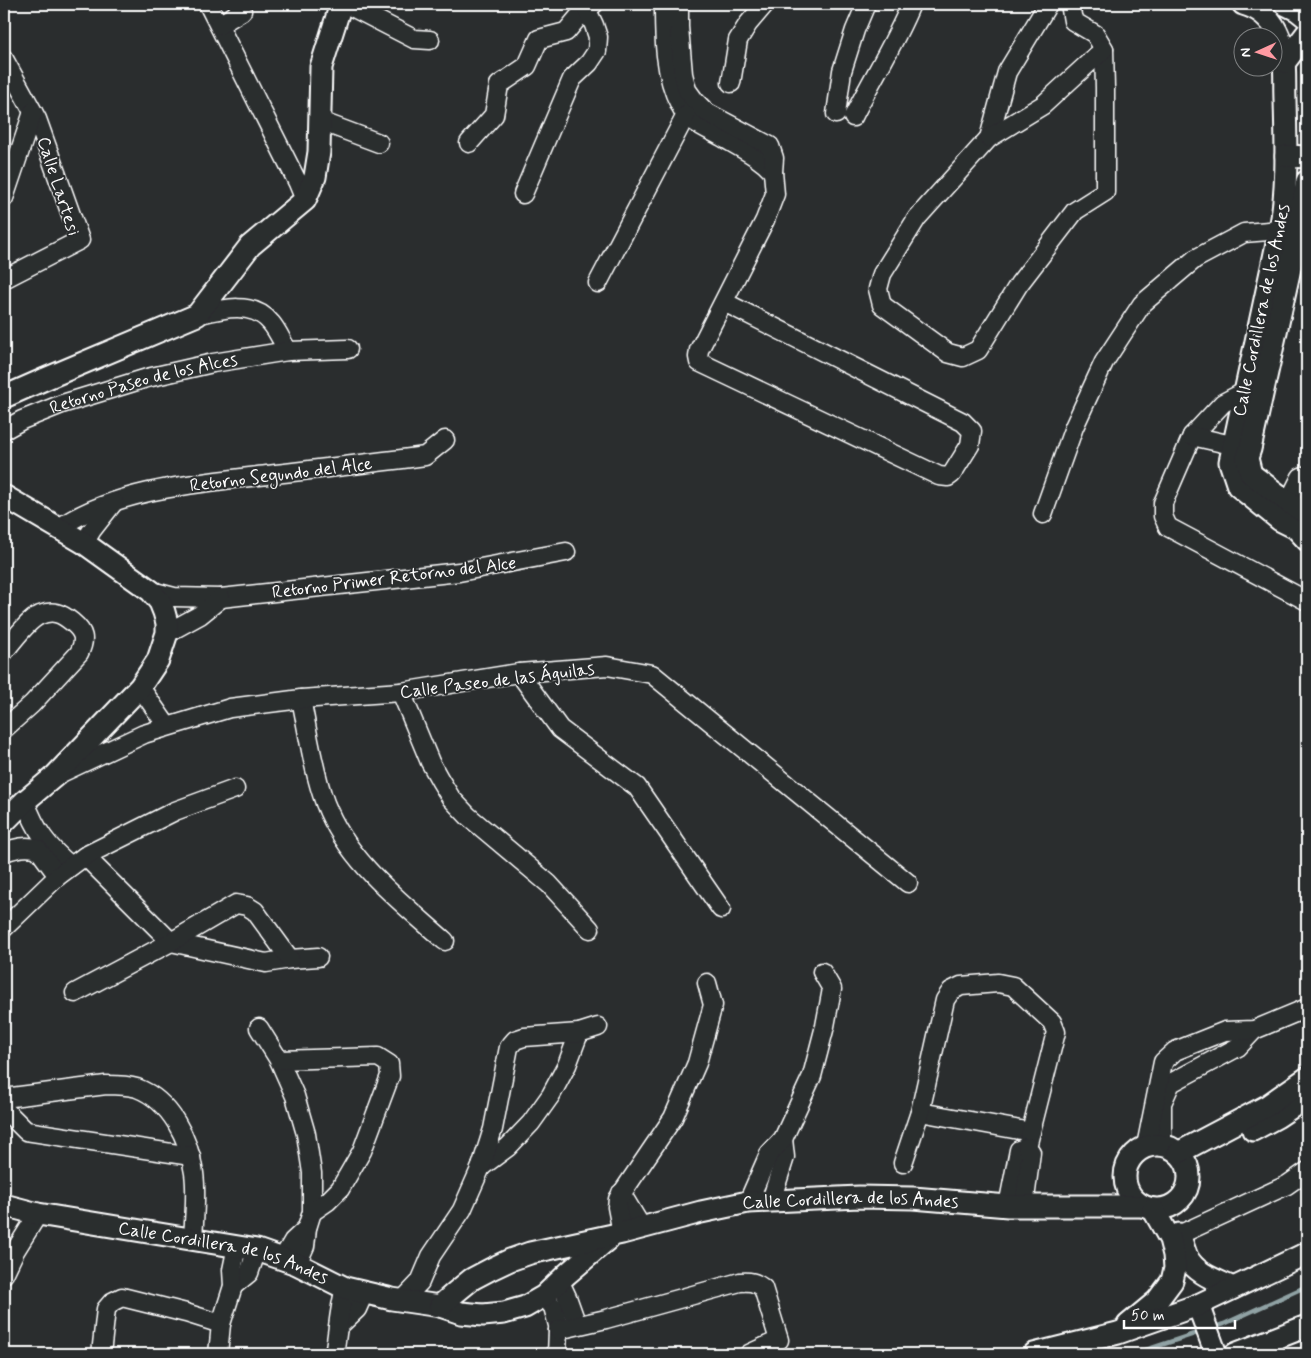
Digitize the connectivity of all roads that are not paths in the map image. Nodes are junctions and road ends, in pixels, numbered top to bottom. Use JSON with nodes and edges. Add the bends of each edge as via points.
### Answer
{"nodes":[{"id":1,"x":208,"y":4,"type":"edge"},
{"id":2,"x":238,"y":4,"type":"edge"},
{"id":3,"x":342,"y":4,"type":"edge"},
{"id":4,"x":346,"y":4,"type":"edge"},
{"id":5,"x":664,"y":4,"type":"edge"},
{"id":6,"x":679,"y":4,"type":"edge"},
{"id":7,"x":765,"y":4,"type":"edge"},
{"id":8,"x":866,"y":4,"type":"edge"},
{"id":9,"x":911,"y":4,"type":"edge"},
{"id":10,"x":1048,"y":4,"type":"edge"},
{"id":11,"x":1070,"y":4,"type":"edge"},
{"id":12,"x":1243,"y":4,"type":"edge"},
{"id":13,"x":1285,"y":4,"type":"edge"},
{"id":14,"x":591,"y":6,"type":"edge"},
{"id":15,"x":1307,"y":18,"type":"edge"},
{"id":16,"x":218,"y":25,"type":"junction"},
{"id":17,"x":1307,"y":33,"type":"edge"},
{"id":18,"x":430,"y":40,"type":"dead end"},
{"id":19,"x":1104,"y":49,"type":"junction"},
{"id":20,"x":4,"y":59,"type":"edge"},
{"id":21,"x":1285,"y":62,"type":"junction"},
{"id":22,"x":731,"y":83,"type":"dead end"},
{"id":23,"x":33,"y":112,"type":"junction"},
{"id":24,"x":697,"y":117,"type":"junction"},
{"id":25,"x":320,"y":122,"type":"junction"},
{"id":26,"x":989,"y":138,"type":"junction"},
{"id":27,"x":379,"y":143,"type":"dead end"},
{"id":28,"x":469,"y":143,"type":"dead end"},
{"id":29,"x":1286,"y":156,"type":"junction"},
{"id":30,"x":1307,"y":157,"type":"edge"},
{"id":31,"x":1307,"y":181,"type":"edge"},
{"id":32,"x":523,"y":194,"type":"dead end"},
{"id":33,"x":4,"y":198,"type":"edge"},
{"id":34,"x":305,"y":200,"type":"junction"},
{"id":35,"x":1280,"y":230,"type":"junction"},
{"id":36,"x":1284,"y":254,"type":"junction"},
{"id":37,"x":4,"y":279,"type":"edge"},
{"id":38,"x":598,"y":282,"type":"dead end"},
{"id":39,"x":724,"y":302,"type":"junction"},
{"id":40,"x":197,"y":316,"type":"junction"},
{"id":41,"x":348,"y":349,"type":"dead end"},
{"id":42,"x":288,"y":351,"type":"junction"},
{"id":43,"x":1254,"y":391,"type":"junction"},
{"id":44,"x":4,"y":397,"type":"edge"},
{"id":45,"x":4,"y":430,"type":"edge"},
{"id":46,"x":1192,"y":436,"type":"junction"},
{"id":47,"x":445,"y":440,"type":"dead end"},
{"id":48,"x":1242,"y":447,"type":"junction"},
{"id":49,"x":1307,"y":475,"type":"edge"},
{"id":50,"x":4,"y":496,"type":"edge"},
{"id":51,"x":114,"y":502,"type":"junction"},
{"id":52,"x":1043,"y":514,"type":"dead end"},
{"id":53,"x":1299,"y":518,"type":"edge"},
{"id":54,"x":59,"y":528,"type":"junction"},
{"id":55,"x":84,"y":544,"type":"junction"},
{"id":56,"x":566,"y":552,"type":"dead end"},
{"id":57,"x":151,"y":591,"type":"junction"},
{"id":58,"x":221,"y":598,"type":"junction"},
{"id":59,"x":1307,"y":601,"type":"edge"},
{"id":60,"x":167,"y":633,"type":"junction"},
{"id":61,"x":4,"y":652,"type":"edge"},
{"id":62,"x":519,"y":673,"type":"junction"},
{"id":63,"x":140,"y":687,"type":"junction"},
{"id":64,"x":401,"y":692,"type":"junction"},
{"id":65,"x":301,"y":699,"type":"junction"},
{"id":66,"x":167,"y":726,"type":"junction"},
{"id":67,"x":4,"y":729,"type":"edge"},
{"id":68,"x":56,"y":775,"type":"junction"},
{"id":69,"x":235,"y":789,"type":"dead end"},
{"id":70,"x":25,"y":801,"type":"junction"},
{"id":71,"x":4,"y":822,"type":"edge"},
{"id":72,"x":4,"y":852,"type":"edge"},
{"id":73,"x":69,"y":867,"type":"junction"},
{"id":74,"x":908,"y":883,"type":"dead end"},
{"id":75,"x":721,"y":909,"type":"dead end"},
{"id":76,"x":4,"y":928,"type":"edge"},
{"id":77,"x":590,"y":929,"type":"dead end"},
{"id":78,"x":444,"y":941,"type":"dead end"},
{"id":79,"x":171,"y":942,"type":"junction"},
{"id":80,"x":318,"y":957,"type":"dead end"},
{"id":81,"x":290,"y":959,"type":"junction"},
{"id":82,"x":822,"y":972,"type":"dead end"},
{"id":83,"x":707,"y":983,"type":"dead end"},
{"id":84,"x":75,"y":993,"type":"dead end"},
{"id":85,"x":1307,"y":1008,"type":"edge"},
{"id":86,"x":598,"y":1027,"type":"dead end"},
{"id":87,"x":258,"y":1028,"type":"dead end"},
{"id":88,"x":1254,"y":1030,"type":"junction"},
{"id":89,"x":579,"y":1033,"type":"junction"},
{"id":90,"x":279,"y":1060,"type":"junction"},
{"id":91,"x":1307,"y":1078,"type":"edge"},
{"id":92,"x":1307,"y":1097,"type":"edge"},
{"id":93,"x":4,"y":1098,"type":"edge"},
{"id":94,"x":4,"y":1108,"type":"edge"},
{"id":95,"x":920,"y":1112,"type":"junction"},
{"id":96,"x":783,"y":1139,"type":"junction"},
{"id":97,"x":1029,"y":1140,"type":"junction"},
{"id":98,"x":1168,"y":1152,"type":"junction"},
{"id":99,"x":191,"y":1156,"type":"junction"},
{"id":100,"x":903,"y":1163,"type":"dead end"},
{"id":101,"x":481,"y":1167,"type":"junction"},
{"id":102,"x":1307,"y":1171,"type":"edge"},
{"id":103,"x":1125,"y":1184,"type":"junction"},
{"id":104,"x":771,"y":1201,"type":"junction"},
{"id":105,"x":748,"y":1202,"type":"junction"},
{"id":106,"x":4,"y":1205,"type":"edge"},
{"id":107,"x":1016,"y":1207,"type":"junction"},
{"id":108,"x":1093,"y":1207,"type":"junction"},
{"id":109,"x":1156,"y":1207,"type":"junction"},
{"id":110,"x":38,"y":1214,"type":"junction"},
{"id":111,"x":309,"y":1220,"type":"junction"},
{"id":112,"x":625,"y":1233,"type":"junction"},
{"id":113,"x":186,"y":1237,"type":"junction"},
{"id":114,"x":1175,"y":1237,"type":"junction"},
{"id":115,"x":247,"y":1248,"type":"junction"},
{"id":116,"x":9,"y":1249,"type":"edge"},
{"id":117,"x":550,"y":1249,"type":"junction"},
{"id":118,"x":1307,"y":1253,"type":"edge"},
{"id":119,"x":290,"y":1261,"type":"junction"},
{"id":120,"x":4,"y":1274,"type":"edge"},
{"id":121,"x":557,"y":1284,"type":"junction"},
{"id":122,"x":1233,"y":1288,"type":"junction"},
{"id":123,"x":354,"y":1290,"type":"junction"},
{"id":124,"x":397,"y":1300,"type":"junction"},
{"id":125,"x":440,"y":1306,"type":"junction"},
{"id":126,"x":221,"y":1324,"type":"junction"},
{"id":127,"x":577,"y":1326,"type":"junction"},
{"id":128,"x":1307,"y":1326,"type":"edge"},
{"id":129,"x":558,"y":1330,"type":"junction"},
{"id":130,"x":1207,"y":1330,"type":"edge"},
{"id":131,"x":1118,"y":1333,"type":"junction"},
{"id":132,"x":101,"y":1354,"type":"edge"},
{"id":133,"x":218,"y":1354,"type":"edge"},
{"id":134,"x":334,"y":1354,"type":"edge"},
{"id":135,"x":557,"y":1354,"type":"edge"},
{"id":136,"x":749,"y":1354,"type":"edge"},
{"id":137,"x":1034,"y":1354,"type":"edge"},
{"id":138,"x":1235,"y":1354,"type":"edge"}],
"edges":[{"from":1,"to":16,"type":"street"},
{"from":2,"to":16,"type":"street","via":[[242,11]]},
{"from":3,"to":25,"type":"street","via":[[321,66]]},
{"from":4,"to":18,"type":"street","via":[[414,40]]},
{"from":5,"to":24,"type":"street","via":[[668,74],[676,97]]},
{"from":6,"to":24,"type":"street","via":[[683,74],[687,90],[695,101]]},
{"from":7,"to":22,"type":"street","via":[[738,40]]},
{"from":8,"to":9,"type":"street","via":[[842,72],[845,115],[870,83]]},
{"from":10,"to":26,"type":"street","via":[[1007,72]]},
{"from":11,"to":19,"type":"street","via":[[1073,21],[1095,34]]},
{"from":12,"to":21,"type":"street","name":"Calle Cordillera de los Andes","via":[[1267,17],[1278,33]]},
{"from":13,"to":15,"type":"street"},
{"from":14,"to":28,"type":"street","via":[[566,32],[539,40],[527,66],[498,86],[494,115]]},
{"from":14,"to":32,"type":"street","via":[[598,37],[597,51],[572,79]]},
{"from":16,"to":34,"type":"street"},
{"from":17,"to":21,"type":"street"},
{"from":19,"to":26,"type":"street","via":[[1043,105]]},
{"from":19,"to":26,"type":"street","via":[[1105,192],[1075,210],[1019,284],[978,350],[963,357],[948,353],[882,305],[878,289],[882,274],[917,218]]},
{"from":20,"to":23,"type":"street","name":"Calle Lartesi"},
{"from":21,"to":29,"type":"street","name":"Calle Cordillera de los Andes"},
{"from":23,"to":33,"type":"street"},
{"from":23,"to":37,"type":"street","name":"Calle Lartesi","via":[[80,240]]},
{"from":24,"to":38,"type":"street"},
{"from":24,"to":39,"type":"street","via":[[770,146],[774,158],[775,194]]},
{"from":25,"to":27,"type":"street"},
{"from":25,"to":34,"type":"street","via":[[316,177]]},
{"from":29,"to":30,"type":"street"},
{"from":29,"to":35,"type":"street","name":"Calle Cordillera de los Andes"},
{"from":31,"to":36,"type":"street","name":"Calle Cordillera de los Andes"},
{"from":34,"to":40,"type":"street","via":[[250,246]]},
{"from":35,"to":36,"type":"street","name":"Calle Cordillera de los Andes"},
{"from":35,"to":52,"type":"street","via":[[1244,232],[1195,259],[1142,304],[1104,362],[1077,419]]},
{"from":36,"to":43,"type":"street","name":"Calle Cordillera de los Andes"},
{"from":39,"to":39,"type":"street","via":[[963,422],[972,431],[970,446],[952,474],[942,478],[699,362],[699,350]]},
{"from":40,"to":42,"type":"street","name":"Retorno Paseo de los Alces","via":[[236,308],[258,312],[271,322]]},
{"from":40,"to":44,"type":"street","name":"Retorno Paseo de los Alces"},
{"from":41,"to":42,"type":"street","name":"Retorno Paseo de los Alces"},
{"from":42,"to":45,"type":"street","name":"Retorno Paseo de los Alces","via":[[147,378],[62,404]]},
{"from":43,"to":46,"type":"street","via":[[1223,403]]},
{"from":43,"to":48,"type":"street","name":"Calle Cordillera de los Andes"},
{"from":46,"to":48,"type":"street"},
{"from":46,"to":59,"type":"street","via":[[1163,502],[1163,516],[1168,527]]},
{"from":47,"to":51,"type":"street","name":"Retorno Segundo del Alce","via":[[425,456],[185,485]]},
{"from":48,"to":53,"type":"street","name":"Calle Cordillera de los Andes","via":[[1230,462],[1238,486]]},
{"from":49,"to":53,"type":"street","via":[[1301,477]]},
{"from":50,"to":54,"type":"street"},
{"from":51,"to":54,"type":"street","name":"Retorno Segundo del Alce","via":[[85,512]]},
{"from":51,"to":55,"type":"street"},
{"from":54,"to":55,"type":"street"},
{"from":55,"to":57,"type":"street"},
{"from":56,"to":58,"type":"street","name":"Retorno Primer Retorno del Alce","via":[[459,572]]},
{"from":57,"to":58,"type":"street","name":"Retorno Primer Retorno del Alce","via":[[174,597]]},
{"from":57,"to":60,"type":"street","via":[[164,612]]},
{"from":58,"to":60,"type":"street","via":[[200,615]]},
{"from":60,"to":63,"type":"street","via":[[158,660]]},
{"from":61,"to":67,"type":"street","via":[[25,627],[46,613],[62,614],[82,633],[79,653]]},
{"from":62,"to":64,"type":"street","name":"Calle Paseo de las Águilas"},
{"from":62,"to":74,"type":"street","name":"Calle Paseo de las Águilas","via":[[607,666],[652,674]]},
{"from":62,"to":75,"type":"street","via":[[560,729],[637,788]]},
{"from":63,"to":66,"type":"street"},
{"from":63,"to":68,"type":"street"},
{"from":64,"to":65,"type":"street","name":"Calle Paseo de las Águilas"},
{"from":64,"to":77,"type":"street","via":[[430,762],[451,798],[549,884]]},
{"from":65,"to":66,"type":"street","name":"Calle Paseo de las Águilas","via":[[230,708]]},
{"from":65,"to":78,"type":"street","via":[[325,802],[348,846],[376,879]]},
{"from":66,"to":68,"type":"street","name":"Calle Paseo de las Águilas"},
{"from":68,"to":70,"type":"street"},
{"from":69,"to":73,"type":"street","via":[[175,811]]},
{"from":70,"to":71,"type":"street"},
{"from":70,"to":73,"type":"street","via":[[42,838]]},
{"from":72,"to":73,"type":"street","via":[[28,846]]},
{"from":73,"to":76,"type":"street"},
{"from":73,"to":79,"type":"street"},
{"from":79,"to":81,"type":"street","via":[[266,963]]},
{"from":79,"to":81,"type":"street","via":[[236,904],[255,911]]},
{"from":79,"to":84,"type":"street"},
{"from":80,"to":81,"type":"street"},
{"from":82,"to":96,"type":"street","via":[[832,989],[825,1026],[812,1076]]},
{"from":83,"to":112,"type":"street","via":[[713,1005],[697,1063],[673,1118],[618,1199],[617,1207]]},
{"from":85,"to":88,"type":"street"},
{"from":86,"to":89,"type":"street"},
{"from":87,"to":90,"type":"street"},
{"from":88,"to":98,"type":"street","via":[[1238,1047],[1171,1083],[1162,1103]]},
{"from":88,"to":98,"type":"street","via":[[1225,1031],[1175,1051],[1163,1062]]},
{"from":89,"to":101,"type":"street","via":[[552,1095],[508,1147]]},
{"from":89,"to":101,"type":"street","via":[[524,1037],[510,1047],[493,1128]]},
{"from":90,"to":111,"type":"street","via":[[295,1096],[306,1134],[312,1173]]},
{"from":90,"to":111,"type":"street","via":[[378,1057],[389,1064],[390,1076],[362,1151],[340,1189]]},
{"from":91,"to":98,"type":"street","via":[[1267,1106]]},
{"from":92,"to":98,"type":"street","via":[[1277,1117]]},
{"from":93,"to":99,"type":"street","via":[[106,1085],[135,1087],[156,1099],[171,1113]]},
{"from":94,"to":99,"type":"street","via":[[26,1131]]},
{"from":95,"to":97,"type":"street"},
{"from":95,"to":97,"type":"street","via":[[945,1000],[951,991],[961,986],[998,983],[1013,986],[1052,1022],[1056,1032]]},
{"from":95,"to":100,"type":"street"},
{"from":96,"to":104,"type":"street","via":[[785,1157]]},
{"from":96,"to":105,"type":"street","via":[[770,1154]]},
{"from":97,"to":107,"type":"street","via":[[1018,1150]]},
{"from":98,"to":103,"type":"street","via":[[1133,1154],[1128,1161]]},
{"from":98,"to":109,"type":"street","via":[[1189,1174],[1188,1183],[1180,1199]]},
{"from":99,"to":113,"type":"street","via":[[195,1189]]},
{"from":101,"to":124,"type":"street","via":[[462,1210],[431,1256],[408,1278]]},
{"from":102,"to":114,"type":"street","via":[[1287,1185]]},
{"from":103,"to":108,"type":"street"},
{"from":103,"to":109,"type":"street","via":[[1135,1201]]},
{"from":104,"to":105,"type":"street","name":"Calle Cordillera de los Andes"},
{"from":104,"to":107,"type":"street","name":"Calle Cordillera de los Andes","via":[[877,1197]]},
{"from":105,"to":112,"type":"street","name":"Calle Cordillera de los Andes"},
{"from":106,"to":110,"type":"street","name":"Calle Cordillera de los Andes"},
{"from":107,"to":108,"type":"street","name":"Calle Cordillera de los Andes"},
{"from":108,"to":109,"type":"street","name":"Calle Cordillera de los Andes"},
{"from":109,"to":114,"type":"street"},
{"from":110,"to":113,"type":"street","name":"Calle Cordillera de los Andes"},
{"from":110,"to":116,"type":"street"},
{"from":111,"to":119,"type":"street","via":[[293,1241]]},
{"from":112,"to":117,"type":"street","name":"Calle Cordillera de los Andes"},
{"from":112,"to":121,"type":"street","name":"Calle Cordillera de los Andes"},
{"from":113,"to":115,"type":"street","name":"Calle Cordillera de los Andes"},
{"from":114,"to":122,"type":"street","via":[[1193,1266]]},
{"from":114,"to":131,"type":"street","via":[[1172,1281],[1157,1301]]},
{"from":115,"to":119,"type":"street","name":"Calle Cordillera de los Andes"},
{"from":115,"to":126,"type":"street","via":[[249,1273],[233,1286]]},
{"from":116,"to":120,"type":"street"},
{"from":117,"to":121,"type":"street","via":[[561,1256],[567,1268]]},
{"from":117,"to":125,"type":"street","name":"Calle Cordillera de los Andes","via":[[490,1269]]},
{"from":118,"to":122,"type":"street"},
{"from":119,"to":123,"type":"street","name":"Calle Cordillera de los Andes"},
{"from":121,"to":125,"type":"street","name":"Calle Cordillera de los Andes","via":[[525,1307],[504,1313],[483,1316]]},
{"from":121,"to":127,"type":"street","via":[[568,1298]]},
{"from":121,"to":129,"type":"street","via":[[553,1307]]},
{"from":122,"to":130,"type":"street"},
{"from":123,"to":124,"type":"street","name":"Calle Cordillera de los Andes"},
{"from":123,"to":134,"type":"street","via":[[340,1304]]},
{"from":124,"to":125,"type":"street","name":"Calle Cordillera de los Andes"},
{"from":126,"to":132,"type":"street","via":[[122,1297],[106,1309]]},
{"from":126,"to":133,"type":"street"},
{"from":127,"to":129,"type":"street"},
{"from":127,"to":136,"type":"street","via":[[749,1281],[763,1288],[779,1340]]},
{"from":128,"to":138,"type":"street"},
{"from":129,"to":135,"type":"street"},
{"from":130,"to":131,"type":"street"},
{"from":131,"to":137,"type":"street"}]}
